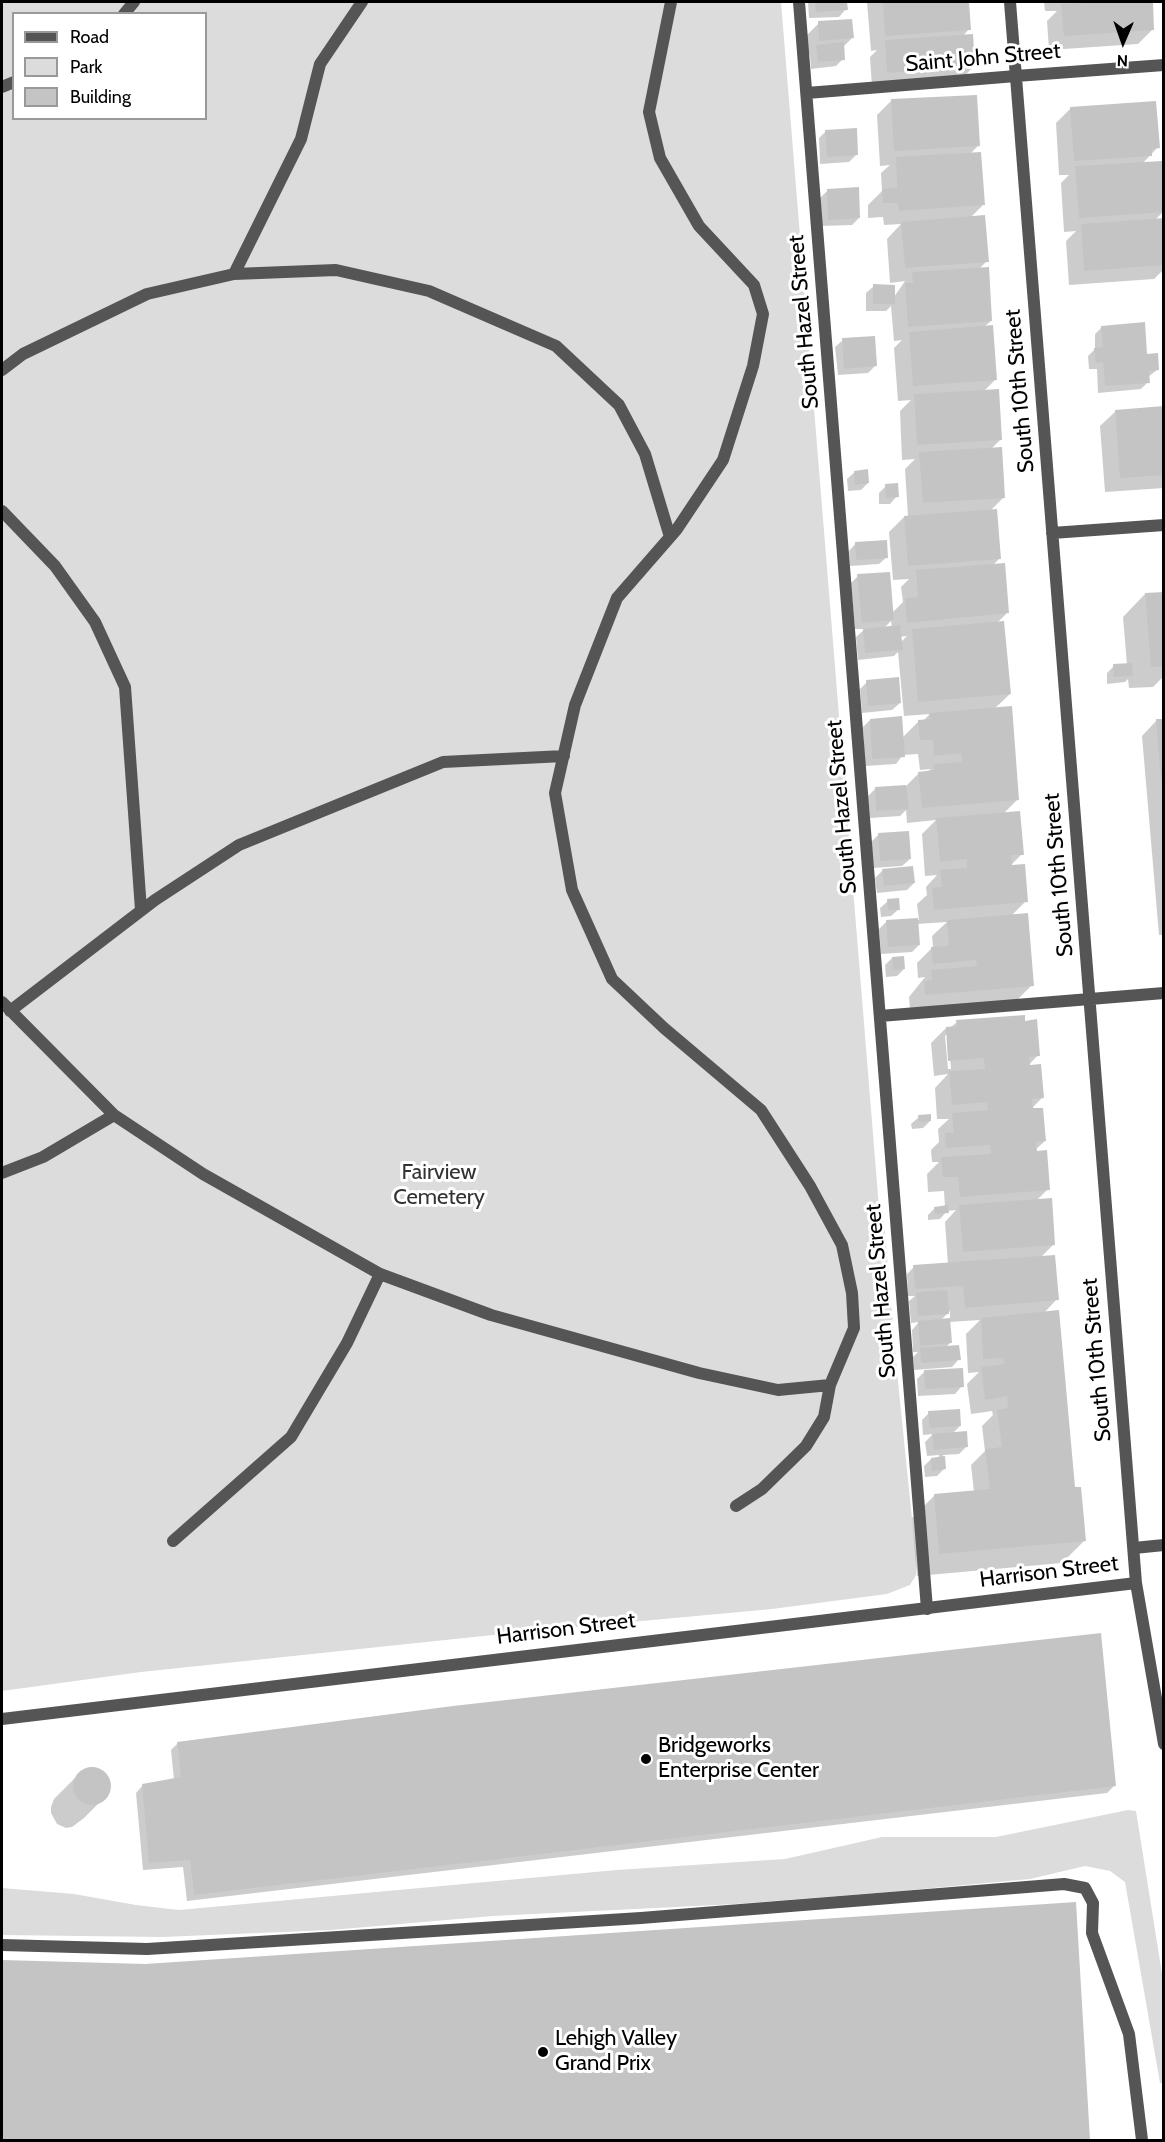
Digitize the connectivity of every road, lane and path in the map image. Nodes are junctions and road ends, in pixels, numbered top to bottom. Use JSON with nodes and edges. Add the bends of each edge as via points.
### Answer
{"nodes":[{"id":1,"x":362,"y":2,"type":"edge"},
{"id":2,"x":671,"y":2,"type":"edge"},
{"id":3,"x":799,"y":2,"type":"edge"},
{"id":4,"x":1010,"y":2,"type":"edge"},
{"id":5,"x":1164,"y":65,"type":"edge"},
{"id":6,"x":1016,"y":76,"type":"junction"},
{"id":7,"x":807,"y":93,"type":"junction"},
{"id":8,"x":234,"y":274,"type":"junction"},
{"id":9,"x":2,"y":370,"type":"edge"},
{"id":10,"x":2,"y":512,"type":"edge"},
{"id":11,"x":1164,"y":525,"type":"edge"},
{"id":12,"x":1052,"y":533,"type":"junction"},
{"id":13,"x":670,"y":537,"type":"junction"},
{"id":14,"x":564,"y":756,"type":"junction"},
{"id":15,"x":141,"y":910,"type":"junction"},
{"id":16,"x":1164,"y":993,"type":"edge"},
{"id":17,"x":1090,"y":999,"type":"junction"},
{"id":18,"x":6,"y":1006,"type":"edge"},
{"id":19,"x":880,"y":1016,"type":"junction"},
{"id":20,"x":114,"y":1115,"type":"junction"},
{"id":21,"x":2,"y":1173,"type":"edge"},
{"id":22,"x":380,"y":1274,"type":"junction"},
{"id":23,"x":830,"y":1385,"type":"junction"},
{"id":24,"x":736,"y":1506,"type":"dead end"},
{"id":25,"x":173,"y":1541,"type":"dead end"},
{"id":26,"x":1164,"y":1545,"type":"edge"},
{"id":27,"x":1134,"y":1548,"type":"junction"},
{"id":28,"x":1136,"y":1583,"type":"junction"},
{"id":29,"x":927,"y":1609,"type":"junction"},
{"id":30,"x":2,"y":1719,"type":"edge"},
{"id":31,"x":1164,"y":1744,"type":"edge"},
{"id":32,"x":2,"y":1945,"type":"edge"},
{"id":33,"x":1142,"y":2140,"type":"edge"}],
"edges":[{"from":1,"to":8,"type":"street","via":[[320,64],[301,139]]},
{"from":2,"to":13,"type":"street","via":[[649,112],[660,158],[699,226],[754,285],[763,314],[753,366],[723,460]]},
{"from":3,"to":7,"type":"street","name":"South Hazel Street"},
{"from":4,"to":6,"type":"street","name":"South 10th Street"},
{"from":5,"to":6,"type":"street","name":"Saint John Street"},
{"from":6,"to":7,"type":"street","name":"Saint John Street"},
{"from":6,"to":12,"type":"street","name":"South 10th Street"},
{"from":7,"to":19,"type":"street","name":"South Hazel Street"},
{"from":8,"to":9,"type":"street","via":[[147,294],[23,354]]},
{"from":8,"to":13,"type":"street","via":[[348,272],[429,291],[556,346],[620,405],[645,454]]},
{"from":10,"to":15,"type":"street","via":[[55,566],[95,622],[125,687]]},
{"from":11,"to":12,"type":"street"},
{"from":12,"to":17,"type":"street","name":"South 10th Street"},
{"from":13,"to":14,"type":"street","via":[[617,598],[575,705]]},
{"from":14,"to":15,"type":"street","via":[[443,762],[238,844]]},
{"from":14,"to":23,"type":"street","via":[[555,793],[572,890],[612,979],[761,1110],[842,1245],[852,1293],[854,1328]]},
{"from":15,"to":18,"type":"street"},
{"from":16,"to":17,"type":"street"},
{"from":17,"to":19,"type":"street"},
{"from":17,"to":27,"type":"street","name":"South 10th Street"},
{"from":18,"to":20,"type":"street"},
{"from":19,"to":29,"type":"street","name":"South Hazel Street"},
{"from":20,"to":21,"type":"street","via":[[43,1157]]},
{"from":20,"to":22,"type":"street","via":[[204,1174]]},
{"from":22,"to":23,"type":"street","via":[[491,1315],[699,1373],[778,1390]]},
{"from":22,"to":25,"type":"street","via":[[347,1343],[291,1437]]},
{"from":23,"to":24,"type":"street","via":[[824,1417],[806,1446],[762,1489]]},
{"from":26,"to":27,"type":"street","name":"Harrison Street"},
{"from":27,"to":28,"type":"street","name":"South 10th Street"},
{"from":28,"to":29,"type":"street","name":"Harrison Street"},
{"from":28,"to":31,"type":"street","name":"South 10th Street"},
{"from":29,"to":30,"type":"street","name":"Harrison Street"},
{"from":32,"to":33,"type":"street","via":[[147,1949],[641,1918],[1064,1884],[1085,1888],[1093,1903],[1092,1933],[1129,2034]]}]}
